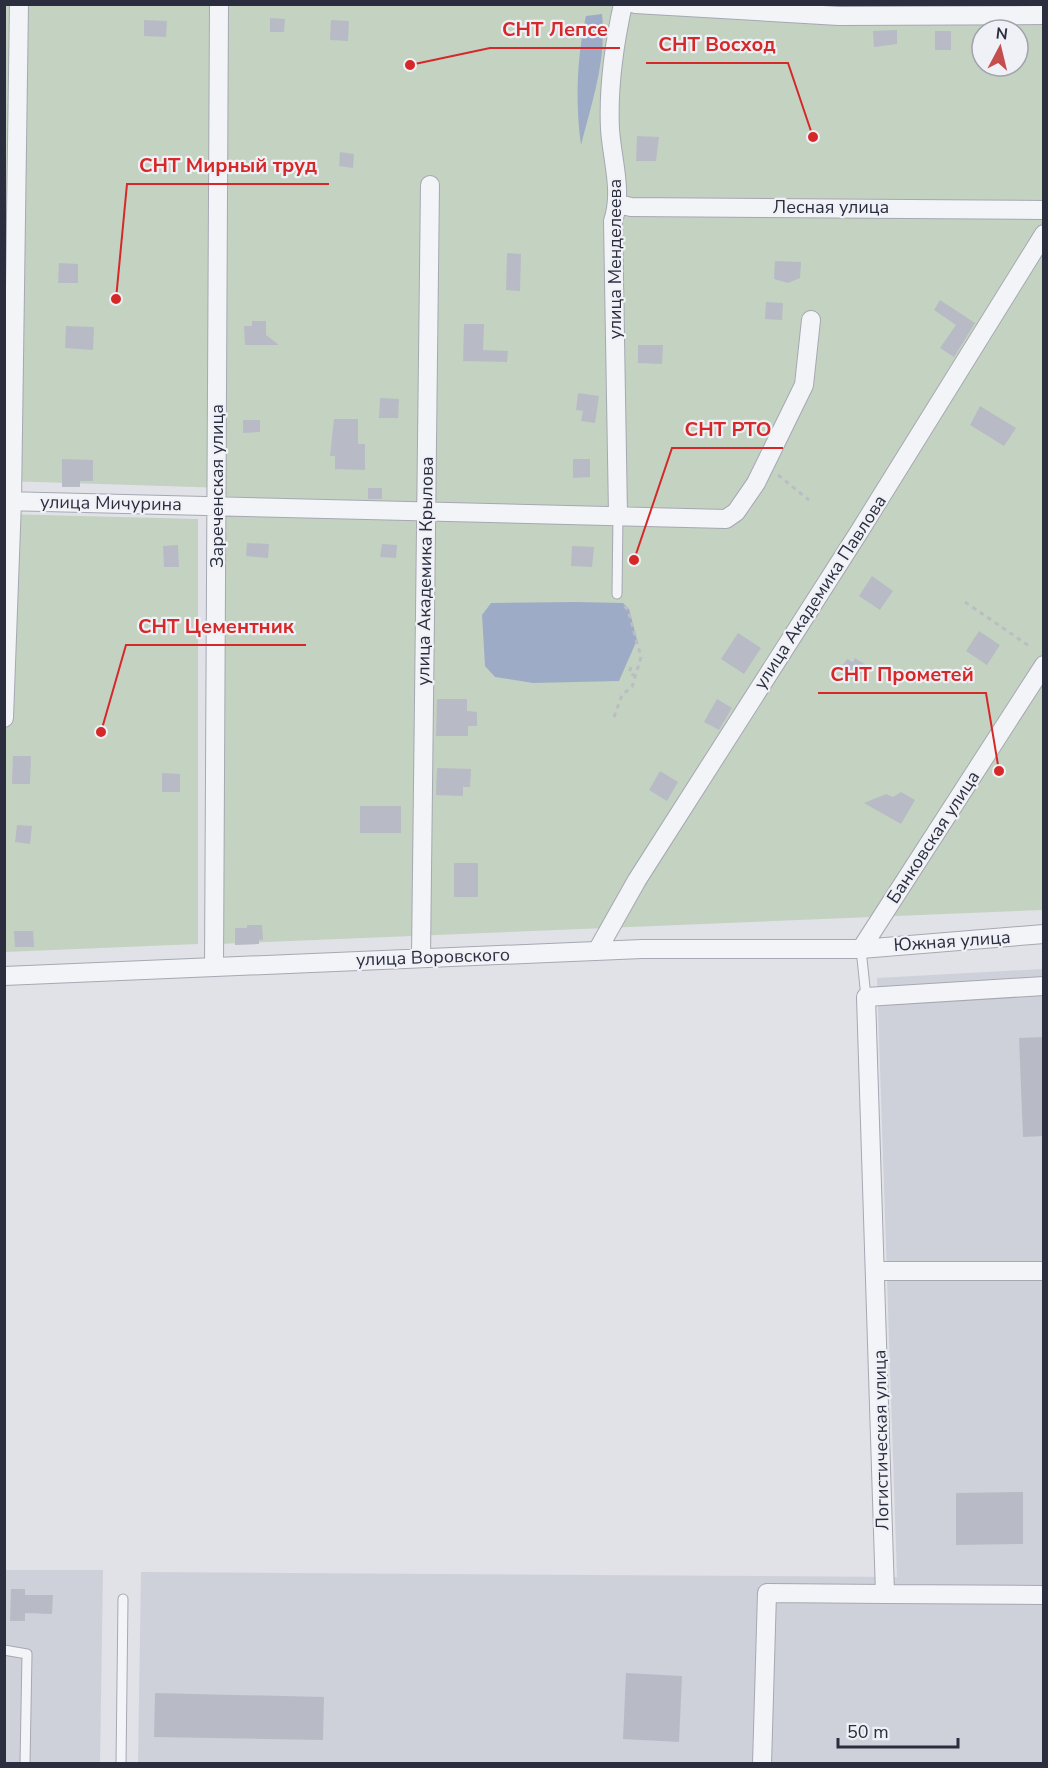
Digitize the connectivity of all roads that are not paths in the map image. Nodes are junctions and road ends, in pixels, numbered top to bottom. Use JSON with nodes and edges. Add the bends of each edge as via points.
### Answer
{"nodes":[{"id":1,"x":19,"y":4,"type":"edge"},
{"id":2,"x":219,"y":4,"type":"edge"},
{"id":3,"x":622,"y":4,"type":"edge"},
{"id":4,"x":635,"y":4,"type":"edge"},
{"id":5,"x":1044,"y":15,"type":"edge"},
{"id":6,"x":430,"y":185,"type":"dead end"},
{"id":7,"x":618,"y":204,"type":"junction"},
{"id":8,"x":1044,"y":210,"type":"edge"},
{"id":9,"x":1044,"y":234,"type":"edge"},
{"id":10,"x":810,"y":320,"type":"dead end"},
{"id":11,"x":8,"y":501,"type":"edge"},
{"id":12,"x":217,"y":506,"type":"junction"},
{"id":13,"x":426,"y":511,"type":"junction"},
{"id":14,"x":618,"y":514,"type":"junction"},
{"id":15,"x":620,"y":599,"type":"road end"},
{"id":16,"x":1044,"y":665,"type":"edge"},
{"id":17,"x":4,"y":718,"type":"edge"},
{"id":18,"x":1044,"y":934,"type":"edge"},
{"id":19,"x":861,"y":949,"type":"junction"},
{"id":20,"x":597,"y":951,"type":"junction"},
{"id":21,"x":421,"y":957,"type":"junction"},
{"id":22,"x":214,"y":967,"type":"junction"},
{"id":23,"x":4,"y":975,"type":"edge"},
{"id":24,"x":1044,"y":986,"type":"edge"},
{"id":25,"x":866,"y":997,"type":"junction"},
{"id":26,"x":876,"y":1270,"type":"junction"},
{"id":27,"x":1044,"y":1271,"type":"edge"},
{"id":28,"x":885,"y":1594,"type":"junction"},
{"id":29,"x":1044,"y":1595,"type":"edge"},
{"id":30,"x":123,"y":1599,"type":"dead end"},
{"id":31,"x":4,"y":1650,"type":"edge"},
{"id":32,"x":26,"y":1764,"type":"edge"},
{"id":33,"x":121,"y":1764,"type":"edge"},
{"id":34,"x":762,"y":1764,"type":"edge"}],
"edges":[{"from":1,"to":11,"type":"street"},
{"from":2,"to":12,"type":"street","name":"Зареченская улица"},
{"from":3,"to":7,"type":"street","name":"улица Менделеева","via":[[613,50],[610,127]]},
{"from":4,"to":5,"type":"street","via":[[839,16]]},
{"from":6,"to":13,"type":"street","name":"улица Академика Крылова"},
{"from":7,"to":8,"type":"street","name":"Лесная улица"},
{"from":7,"to":14,"type":"street","name":"улица Менделеева","via":[[613,221]]},
{"from":9,"to":20,"type":"street","name":"улица Академика Павлова","via":[[637,880]]},
{"from":10,"to":14,"type":"street","name":"улица Мичурина","via":[[804,385],[766,465],[736,512],[726,519]]},
{"from":11,"to":12,"type":"street","name":"улица Мичурина"},
{"from":11,"to":17,"type":"street"},
{"from":12,"to":13,"type":"street","name":"улица Мичурина"},
{"from":12,"to":22,"type":"street","name":"Зареченская улица"},
{"from":13,"to":14,"type":"street","name":"улица Мичурина"},
{"from":13,"to":21,"type":"street","name":"улица Академика Крылова"},
{"from":14,"to":15,"type":"lane"},
{"from":16,"to":19,"type":"street","name":"Банковская улица"},
{"from":18,"to":19,"type":"street","name":"Южная улица"},
{"from":19,"to":20,"type":"street","name":"улица Воровского"},
{"from":19,"to":25,"type":"lane"},
{"from":20,"to":21,"type":"street","name":"улица Воровского"},
{"from":21,"to":22,"type":"street","name":"улица Воровского"},
{"from":22,"to":23,"type":"street","name":"улица Воровского"},
{"from":24,"to":25,"type":"street"},
{"from":25,"to":26,"type":"street","name":"Логистическая улица"},
{"from":26,"to":27,"type":"street"},
{"from":26,"to":28,"type":"street","name":"Логистическая улица"},
{"from":28,"to":29,"type":"street"},
{"from":28,"to":34,"type":"street","via":[[767,1593]]},
{"from":30,"to":33,"type":"lane"},
{"from":31,"to":32,"type":"lane","via":[[27,1654]]}]}
